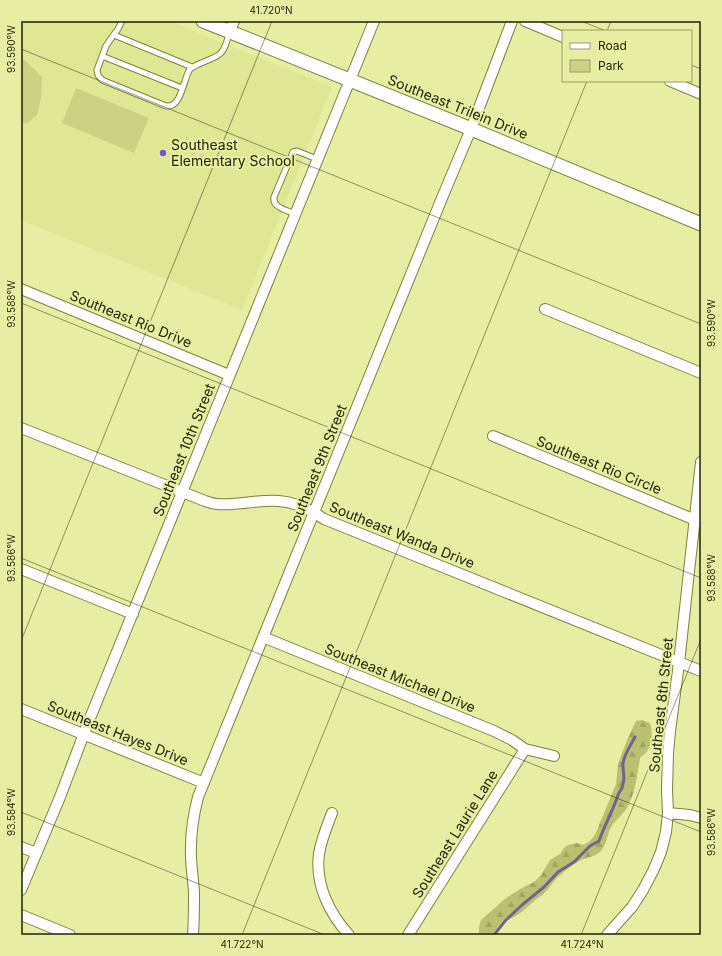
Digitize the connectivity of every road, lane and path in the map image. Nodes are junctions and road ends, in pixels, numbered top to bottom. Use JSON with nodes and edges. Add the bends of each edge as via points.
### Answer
{"nodes":[{"id":1,"x":122,"y":21,"type":"edge"},
{"id":2,"x":203,"y":21,"type":"edge"},
{"id":3,"x":374,"y":21,"type":"edge"},
{"id":4,"x":512,"y":21,"type":"edge"},
{"id":5,"x":525,"y":21,"type":"edge"},
{"id":6,"x":231,"y":26,"type":"edge"},
{"id":7,"x":114,"y":35,"type":"junction"},
{"id":8,"x":562,"y":37,"type":"edge"},
{"id":9,"x":102,"y":56,"type":"junction"},
{"id":10,"x":192,"y":68,"type":"junction"},
{"id":11,"x":350,"y":80,"type":"junction"},
{"id":12,"x":672,"y":82,"type":"edge"},
{"id":13,"x":182,"y":88,"type":"junction"},
{"id":14,"x":701,"y":94,"type":"edge"},
{"id":15,"x":471,"y":129,"type":"junction"},
{"id":16,"x":318,"y":159,"type":"junction"},
{"id":17,"x":295,"y":214,"type":"junction"},
{"id":18,"x":701,"y":224,"type":"edge"},
{"id":19,"x":21,"y":289,"type":"edge"},
{"id":20,"x":544,"y":309,"type":"dead end"},
{"id":21,"x":701,"y":373,"type":"edge"},
{"id":22,"x":229,"y":375,"type":"junction"},
{"id":23,"x":21,"y":428,"type":"edge"},
{"id":24,"x":493,"y":436,"type":"dead end"},
{"id":25,"x":701,"y":462,"type":"edge"},
{"id":26,"x":182,"y":493,"type":"junction"},
{"id":27,"x":314,"y":512,"type":"junction"},
{"id":28,"x":698,"y":521,"type":"edge"},
{"id":29,"x":21,"y":569,"type":"edge"},
{"id":30,"x":133,"y":614,"type":"junction"},
{"id":31,"x":263,"y":637,"type":"junction"},
{"id":32,"x":679,"y":662,"type":"junction"},
{"id":33,"x":701,"y":671,"type":"edge"},
{"id":34,"x":21,"y":709,"type":"edge"},
{"id":35,"x":84,"y":734,"type":"junction"},
{"id":36,"x":525,"y":749,"type":"junction"},
{"id":37,"x":554,"y":756,"type":"dead end"},
{"id":38,"x":204,"y":783,"type":"junction"},
{"id":39,"x":668,"y":812,"type":"junction"},
{"id":40,"x":332,"y":813,"type":"dead end"},
{"id":41,"x":701,"y":818,"type":"edge"},
{"id":42,"x":21,"y":847,"type":"edge"},
{"id":43,"x":36,"y":853,"type":"junction"},
{"id":44,"x":21,"y":890,"type":"edge"},
{"id":45,"x":21,"y":916,"type":"edge"},
{"id":46,"x":70,"y":935,"type":"edge"},
{"id":47,"x":193,"y":935,"type":"edge"},
{"id":48,"x":349,"y":935,"type":"edge"},
{"id":49,"x":408,"y":935,"type":"edge"},
{"id":50,"x":607,"y":935,"type":"edge"}],
"edges":[{"from":1,"to":7,"type":"lane"},
{"from":2,"to":6,"type":"street","name":"Southeast Trilein Drive"},
{"from":3,"to":11,"type":"street","name":"Southeast 10th Street"},
{"from":4,"to":15,"type":"street","name":"Southeast 9th Street"},
{"from":5,"to":8,"type":"street"},
{"from":6,"to":10,"type":"lane","via":[[222,53]]},
{"from":6,"to":11,"type":"street","name":"Southeast Trilein Drive"},
{"from":7,"to":9,"type":"lane"},
{"from":7,"to":10,"type":"lane"},
{"from":9,"to":13,"type":"lane"},
{"from":9,"to":13,"type":"lane","via":[[97,70],[99,78],[166,106],[176,102]]},
{"from":10,"to":13,"type":"lane"},
{"from":11,"to":15,"type":"street","name":"Southeast Trilein Drive"},
{"from":11,"to":16,"type":"street","name":"Southeast 10th Street"},
{"from":12,"to":14,"type":"street"},
{"from":15,"to":18,"type":"street","name":"Southeast Trilein Drive"},
{"from":15,"to":27,"type":"street","name":"Southeast 9th Street"},
{"from":16,"to":17,"type":"street","name":"Southeast 10th Street"},
{"from":16,"to":17,"type":"lane","via":[[297,151],[293,152],[289,161],[274,200],[277,206]]},
{"from":17,"to":22,"type":"street","name":"Southeast 10th Street"},
{"from":19,"to":22,"type":"street","name":"Southeast Rio Drive"},
{"from":20,"to":21,"type":"street"},
{"from":22,"to":26,"type":"street","name":"Southeast 10th Street"},
{"from":23,"to":26,"type":"street","name":"Southeast Wanda Drive"},
{"from":24,"to":28,"type":"street","name":"Southeast Rio Circle"},
{"from":25,"to":28,"type":"street","name":"Southeast 8th Street"},
{"from":26,"to":27,"type":"street","name":"Southeast Wanda Drive","via":[[216,504],[278,501]]},
{"from":26,"to":30,"type":"street","name":"Southeast 10th Street"},
{"from":27,"to":31,"type":"street","name":"Southeast 9th Street"},
{"from":27,"to":32,"type":"street","name":"Southeast Wanda Drive","via":[[324,519]]},
{"from":28,"to":32,"type":"street","name":"Southeast 8th Street"},
{"from":29,"to":30,"type":"street"},
{"from":30,"to":35,"type":"street","name":"Southeast 10th Street"},
{"from":31,"to":36,"type":"street","name":"Southeast Michael Drive","via":[[494,731]]},
{"from":31,"to":38,"type":"street","name":"Southeast 9th Street"},
{"from":32,"to":33,"type":"street","name":"Southeast Wanda Drive"},
{"from":32,"to":39,"type":"street","name":"Southeast 8th Street","via":[[668,753]]},
{"from":34,"to":35,"type":"street","name":"Southeast Hayes Drive"},
{"from":35,"to":38,"type":"street","name":"Southeast Hayes Drive"},
{"from":35,"to":43,"type":"street","name":"Southeast 10th Street"},
{"from":36,"to":37,"type":"street","name":"Southeast Michael Drive"},
{"from":36,"to":49,"type":"street","name":"Southeast Laurie Lane"},
{"from":38,"to":47,"type":"street","name":"Southeast 9th Street","via":[[192,833],[191,869],[195,916]]},
{"from":39,"to":41,"type":"street"},
{"from":39,"to":50,"type":"street","name":"Southeast 8th Street","via":[[660,852],[644,890],[632,908]]},
{"from":40,"to":48,"type":"street","via":[[322,842],[318,868],[323,892],[332,915]]},
{"from":42,"to":43,"type":"street"},
{"from":43,"to":44,"type":"street","name":"Southeast 10th Street"},
{"from":45,"to":46,"type":"street"}]}
